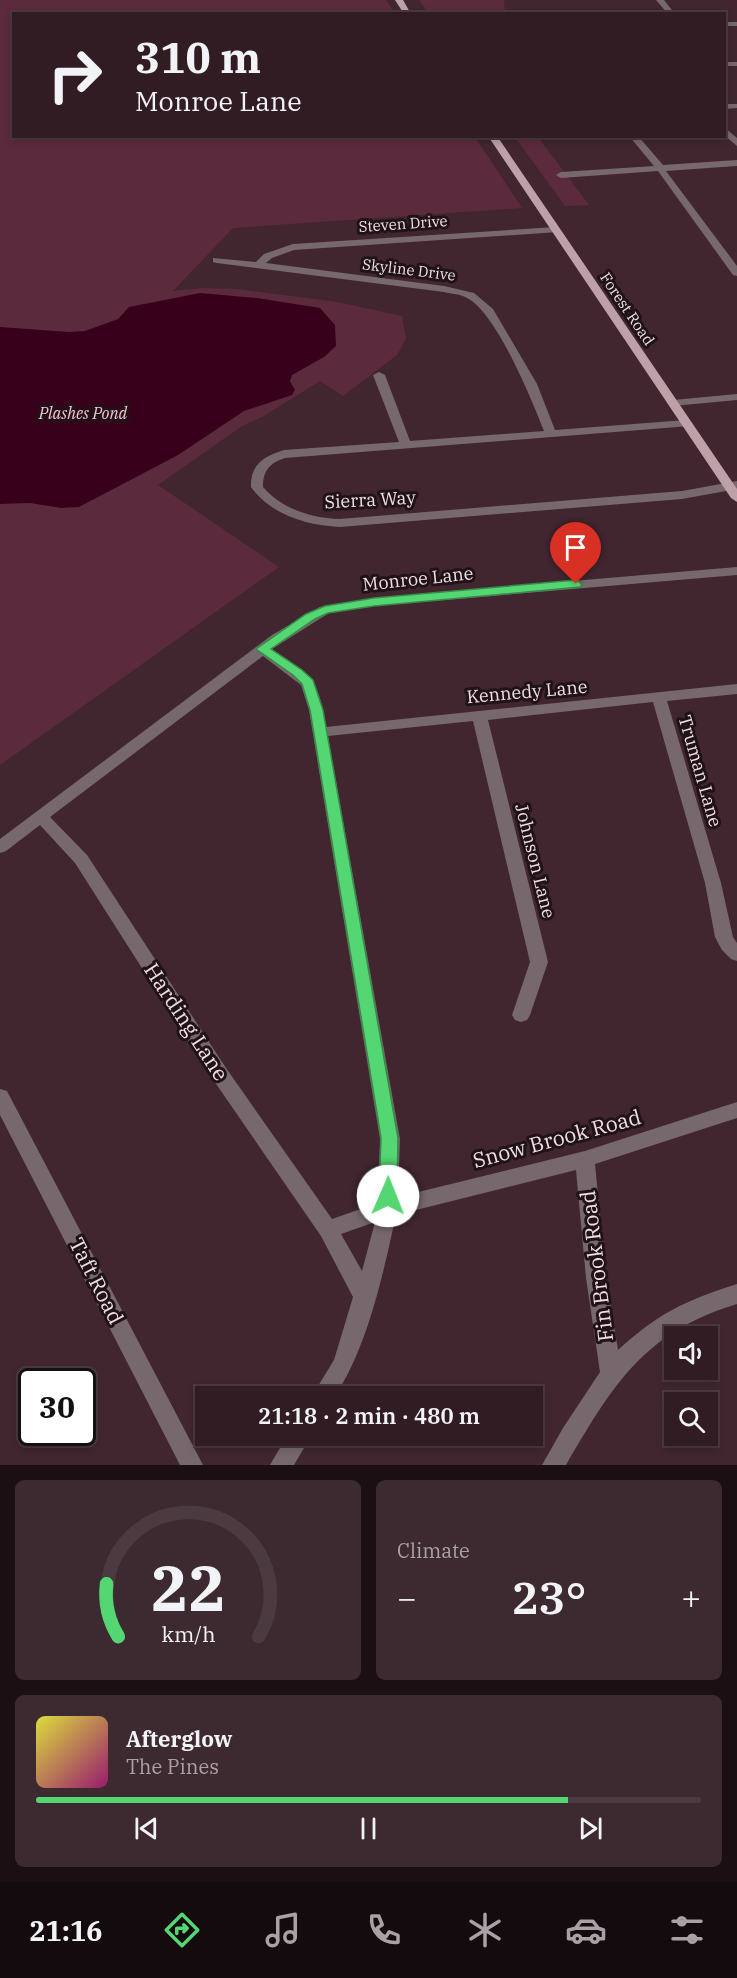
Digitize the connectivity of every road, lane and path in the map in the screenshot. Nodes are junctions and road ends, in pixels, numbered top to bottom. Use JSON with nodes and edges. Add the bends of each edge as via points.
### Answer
{"nodes":[{"id":1,"x":660,"y":0,"type":"edge"},
{"id":2,"x":670,"y":12,"type":"edge"},
{"id":3,"x":726,"y":131,"type":"edge"},
{"id":4,"x":493,"y":138,"type":"edge"},
{"id":5,"x":635,"y":138,"type":"edge"},
{"id":6,"x":737,"y":143,"type":"edge"},
{"id":7,"x":737,"y":163,"type":"edge"},
{"id":8,"x":660,"y":168,"type":"junction"},
{"id":9,"x":561,"y":175,"type":"dead end"},
{"id":10,"x":555,"y":230,"type":"junction"},
{"id":11,"x":217,"y":260,"type":"dead end"},
{"id":12,"x":259,"y":265,"type":"junction"},
{"id":13,"x":737,"y":273,"type":"edge"},
{"id":14,"x":379,"y":375,"type":"dead end"},
{"id":15,"x":737,"y":397,"type":"edge"},
{"id":16,"x":673,"y":403,"type":"junction"},
{"id":17,"x":686,"y":424,"type":"junction"},
{"id":18,"x":551,"y":434,"type":"junction"},
{"id":19,"x":406,"y":445,"type":"junction"},
{"id":20,"x":735,"y":490,"type":"edge"},
{"id":21,"x":737,"y":571,"type":"edge"},
{"id":22,"x":262,"y":649,"type":"junction"},
{"id":23,"x":737,"y":689,"type":"edge"},
{"id":24,"x":659,"y":699,"type":"junction"},
{"id":25,"x":479,"y":715,"type":"junction"},
{"id":26,"x":321,"y":732,"type":"junction"},
{"id":27,"x":41,"y":817,"type":"junction"},
{"id":28,"x":0,"y":847,"type":"edge"},
{"id":29,"x":737,"y":954,"type":"edge"},
{"id":30,"x":521,"y":1015,"type":"dead end"},
{"id":31,"x":0,"y":1097,"type":"edge"},
{"id":32,"x":737,"y":1110,"type":"edge"},
{"id":33,"x":585,"y":1159,"type":"junction"},
{"id":34,"x":388,"y":1208,"type":"junction"},
{"id":35,"x":328,"y":1230,"type":"junction"},
{"id":36,"x":737,"y":1294,"type":"edge"},
{"id":37,"x":365,"y":1298,"type":"junction"},
{"id":38,"x":611,"y":1372,"type":"junction"},
{"id":39,"x":329,"y":1386,"type":"edge"},
{"id":40,"x":293,"y":1446,"type":"edge"},
{"id":41,"x":192,"y":1465,"type":"edge"},
{"id":42,"x":281,"y":1465,"type":"edge"},
{"id":43,"x":553,"y":1465,"type":"edge"}],
"edges":[{"from":1,"to":2,"type":"street"},
{"from":3,"to":6,"type":"street"},
{"from":4,"to":10,"type":"main road","name":"Forest Road"},
{"from":5,"to":8,"type":"street"},
{"from":7,"to":8,"type":"street"},
{"from":8,"to":9,"type":"street"},
{"from":8,"to":13,"type":"street"},
{"from":10,"to":12,"type":"street","name":"Steven Drive","via":[[293,247],[268,255]]},
{"from":10,"to":16,"type":"main road","name":"Forest Road"},
{"from":11,"to":12,"type":"street","name":"Skyline Drive"},
{"from":12,"to":18,"type":"street","name":"Skyline Drive","via":[[470,295],[488,309],[513,351]]},
{"from":14,"to":19,"type":"street"},
{"from":15,"to":16,"type":"street"},
{"from":16,"to":17,"type":"main road","name":"Forest Road"},
{"from":17,"to":18,"type":"street","name":"Sierra Way"},
{"from":17,"to":20,"type":"main road","name":"Forest Road"},
{"from":18,"to":19,"type":"street","name":"Sierra Way"},
{"from":19,"to":20,"type":"street","name":"Sierra Way","via":[[284,454],[259,466],[257,487],[279,505],[328,523]]},
{"from":21,"to":22,"type":"street","name":"Monroe Lane","via":[[343,607],[310,617]]},
{"from":22,"to":26,"type":"street","via":[[308,683]]},
{"from":22,"to":27,"type":"street","name":"Monroe Lane"},
{"from":23,"to":24,"type":"street","name":"Kennedy Lane"},
{"from":24,"to":25,"type":"street","name":"Kennedy Lane"},
{"from":24,"to":29,"type":"street","name":"Truman Lane","via":[[713,883],[724,937]]},
{"from":25,"to":26,"type":"street","name":"Kennedy Lane"},
{"from":25,"to":30,"type":"street","name":"Johnson Lane","via":[[539,962]]},
{"from":26,"to":34,"type":"street","via":[[390,1138]]},
{"from":27,"to":28,"type":"street","name":"Monroe Lane"},
{"from":27,"to":35,"type":"street","name":"Harding Lane","via":[[81,859],[219,1073]]},
{"from":31,"to":41,"type":"street","name":"Taft Road"},
{"from":32,"to":33,"type":"street","name":"Snow Brook Road"},
{"from":33,"to":34,"type":"street","name":"Snow Brook Road"},
{"from":33,"to":38,"type":"street","name":"Fin Brook Road","via":[[596,1278]]},
{"from":34,"to":35,"type":"street"},
{"from":34,"to":37,"type":"street"},
{"from":35,"to":37,"type":"street","name":"Harding Lane"},
{"from":36,"to":38,"type":"street","via":[[699,1305],[657,1330]]},
{"from":37,"to":39,"type":"street","via":[[343,1365]]},
{"from":38,"to":43,"type":"street"},
{"from":40,"to":42,"type":"street"}]}
